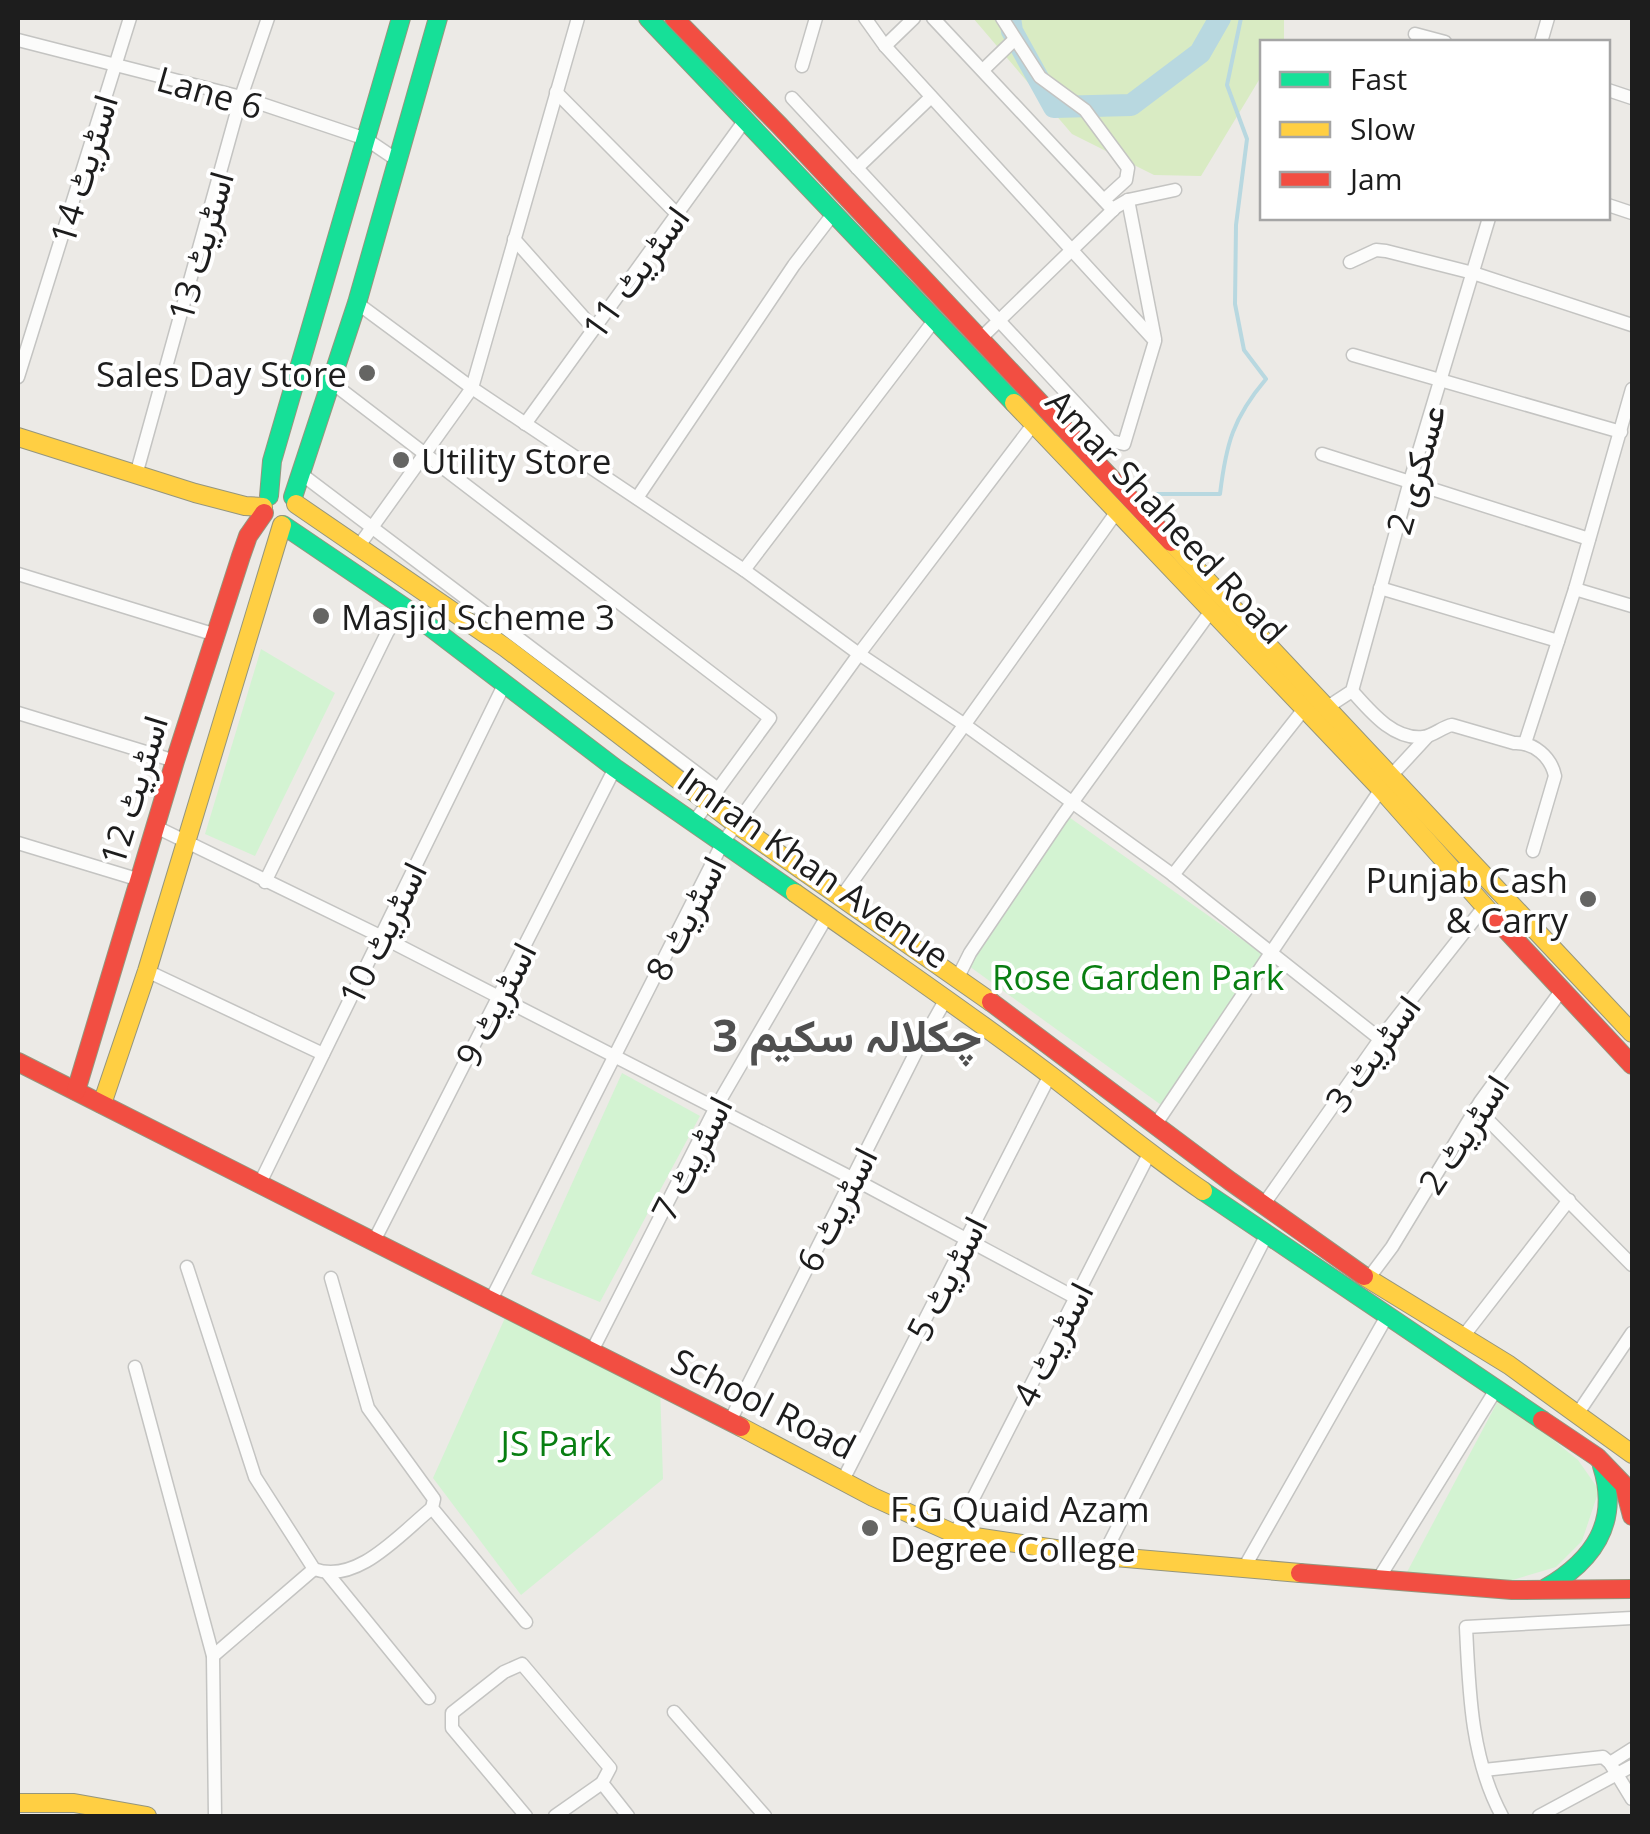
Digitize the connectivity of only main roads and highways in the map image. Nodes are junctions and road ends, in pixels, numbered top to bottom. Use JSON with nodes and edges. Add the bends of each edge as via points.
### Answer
{"nodes":[{"id":1,"x":401,"y":18,"type":"edge"},
{"id":2,"x":438,"y":18,"type":"edge"},
{"id":3,"x":674,"y":18,"type":"edge"},
{"id":4,"x":653,"y":23,"type":"edge"},
{"id":5,"x":1040,"y":416,"type":"junction"},
{"id":6,"x":18,"y":437,"type":"edge"},
{"id":7,"x":294,"y":500,"type":"junction"},
{"id":8,"x":265,"y":505,"type":"junction"},
{"id":9,"x":282,"y":525,"type":"junction"},
{"id":10,"x":1386,"y":783,"type":"junction"},
{"id":11,"x":1530,"y":927,"type":"junction"},
{"id":12,"x":1516,"y":941,"type":"junction"},
{"id":13,"x":1632,"y":1033,"type":"edge"},
{"id":14,"x":18,"y":1062,"type":"edge"},
{"id":15,"x":1632,"y":1065,"type":"edge"},
{"id":16,"x":76,"y":1092,"type":"junction"},
{"id":17,"x":102,"y":1104,"type":"junction"},
{"id":18,"x":1632,"y":1454,"type":"edge"},
{"id":19,"x":1597,"y":1456,"type":"junction"},
{"id":20,"x":1632,"y":1516,"type":"edge"},
{"id":21,"x":1542,"y":1590,"type":"junction"},
{"id":22,"x":1632,"y":1590,"type":"edge"},
{"id":23,"x":18,"y":1803,"type":"edge"},
{"id":24,"x":143,"y":1816,"type":"edge"}],
"edges":[{"from":1,"to":8,"type":"main road","name":"اسٹریٹ 12","via":[[272,461]]},
{"from":2,"to":7,"type":"main road"},
{"from":3,"to":4,"type":"main road"},
{"from":3,"to":5,"type":"main road","name":"Amar Shaheed Road","via":[[980,339]]},
{"from":4,"to":5,"type":"main road","name":"Amar Shaheed Road","via":[[833,214]]},
{"from":5,"to":10,"type":"main road","name":"Amar Shaheed Road","via":[[1326,708]]},
{"from":5,"to":10,"type":"main road","name":"Amar Shaheed Road","via":[[1211,611]]},
{"from":6,"to":8,"type":"main road","via":[[232,504]]},
{"from":7,"to":8,"type":"main road","via":[[284,492]]},
{"from":7,"to":9,"type":"main road","via":[[294,518]]},
{"from":7,"to":18,"type":"main road","name":"Imran Khan Avenue","via":[[713,796],[736,824],[958,977],[1368,1279],[1508,1365]]},
{"from":8,"to":9,"type":"main road","via":[[268,521]]},
{"from":8,"to":16,"type":"main road","name":"اسٹریٹ 12","via":[[248,536],[175,761]]},
{"from":9,"to":17,"type":"main road"},
{"from":9,"to":19,"type":"main road","name":"Imran Khan Avenue","via":[[946,999],[1149,1154]]},
{"from":10,"to":11,"type":"main road","name":"Amar Shaheed Road"},
{"from":10,"to":12,"type":"main road","name":"Amar Shaheed Road"},
{"from":11,"to":12,"type":"main road"},
{"from":11,"to":13,"type":"main road","name":"Amar Shaheed Road"},
{"from":12,"to":15,"type":"main road","name":"Amar Shaheed Road"},
{"from":14,"to":16,"type":"main road","name":"School Road"},
{"from":16,"to":17,"type":"main road","name":"School Road"},
{"from":17,"to":21,"type":"main road","name":"School Road","via":[[955,1534],[1103,1556]]},
{"from":19,"to":20,"type":"main road","name":"Imran Khan Avenue","via":[[1624,1485]]},
{"from":19,"to":21,"type":"main road","via":[[1609,1498],[1602,1537],[1573,1570]]},
{"from":21,"to":22,"type":"main road","name":"School Road"},
{"from":23,"to":24,"type":"main road","via":[[74,1803]]}]}
